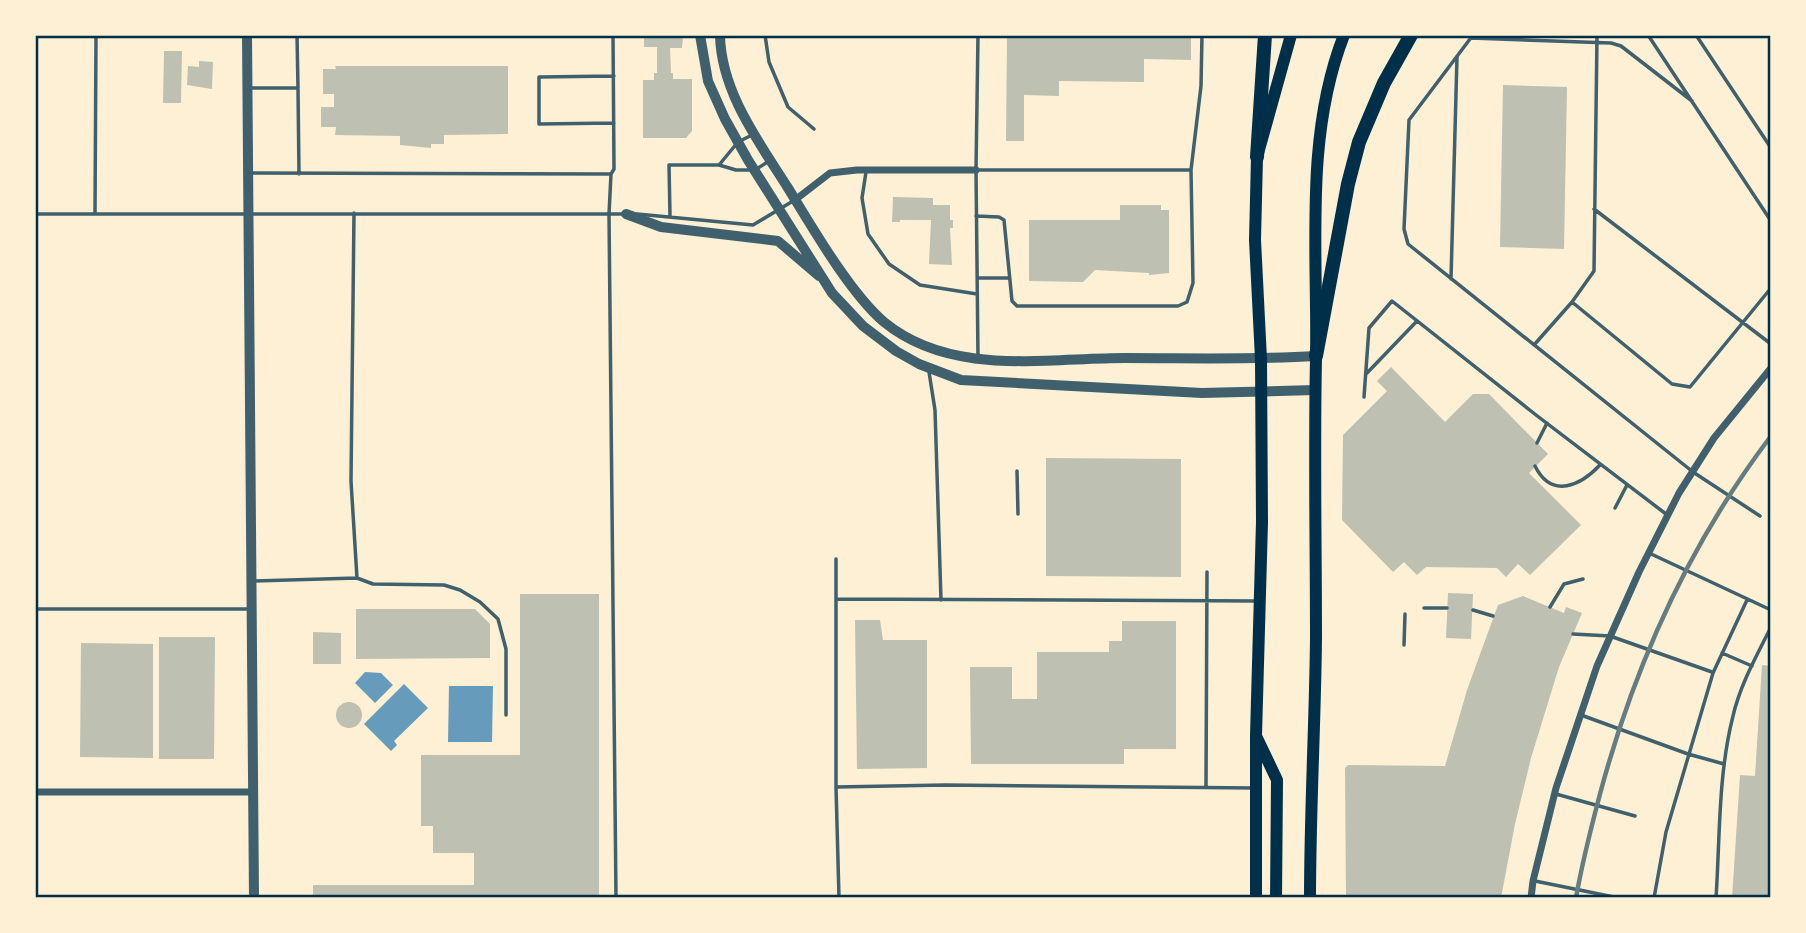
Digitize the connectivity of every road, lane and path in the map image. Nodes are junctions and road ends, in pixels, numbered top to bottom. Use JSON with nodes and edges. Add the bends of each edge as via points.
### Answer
{"nodes":[{"id":1,"x":96,"y":35,"type":"edge"},
{"id":2,"x":247,"y":35,"type":"edge"},
{"id":3,"x":298,"y":35,"type":"edge"},
{"id":4,"x":613,"y":35,"type":"edge"},
{"id":5,"x":700,"y":35,"type":"edge"},
{"id":6,"x":720,"y":35,"type":"edge"},
{"id":7,"x":765,"y":35,"type":"edge"},
{"id":8,"x":978,"y":35,"type":"edge"},
{"id":9,"x":1202,"y":35,"type":"edge"},
{"id":10,"x":1265,"y":35,"type":"edge"},
{"id":11,"x":1291,"y":35,"type":"edge"},
{"id":12,"x":1344,"y":35,"type":"edge"},
{"id":13,"x":1411,"y":35,"type":"edge"},
{"id":14,"x":1597,"y":35,"type":"edge"},
{"id":15,"x":1648,"y":35,"type":"edge"},
{"id":16,"x":1696,"y":35,"type":"edge"},
{"id":17,"x":1472,"y":36,"type":"edge"},
{"id":18,"x":1597,"y":43,"type":"junction"},
{"id":19,"x":1457,"y":56,"type":"junction"},
{"id":20,"x":614,"y":76,"type":"junction"},
{"id":21,"x":247,"y":88,"type":"junction"},
{"id":22,"x":298,"y":88,"type":"junction"},
{"id":23,"x":1692,"y":101,"type":"junction"},
{"id":24,"x":614,"y":123,"type":"junction"},
{"id":25,"x":814,"y":129,"type":"dead end"},
{"id":26,"x":754,"y":134,"type":"junction"},
{"id":27,"x":738,"y":142,"type":"junction"},
{"id":28,"x":1771,"y":148,"type":"edge"},
{"id":29,"x":1257,"y":157,"type":"junction"},
{"id":30,"x":771,"y":160,"type":"junction"},
{"id":31,"x":719,"y":165,"type":"junction"},
{"id":32,"x":755,"y":170,"type":"junction"},
{"id":33,"x":866,"y":170,"type":"junction"},
{"id":34,"x":976,"y":170,"type":"junction"},
{"id":35,"x":1191,"y":170,"type":"junction"},
{"id":36,"x":247,"y":173,"type":"junction"},
{"id":37,"x":299,"y":174,"type":"junction"},
{"id":38,"x":611,"y":174,"type":"junction"},
{"id":39,"x":795,"y":200,"type":"junction"},
{"id":40,"x":781,"y":209,"type":"junction"},
{"id":41,"x":1594,"y":209,"type":"junction"},
{"id":42,"x":247,"y":213,"type":"junction"},
{"id":43,"x":354,"y":213,"type":"junction"},
{"id":44,"x":35,"y":214,"type":"edge"},
{"id":45,"x":95,"y":214,"type":"junction"},
{"id":46,"x":609,"y":214,"type":"junction"},
{"id":47,"x":626,"y":214,"type":"junction"},
{"id":48,"x":670,"y":216,"type":"junction"},
{"id":49,"x":976,"y":216,"type":"junction"},
{"id":50,"x":1771,"y":221,"type":"edge"},
{"id":51,"x":977,"y":278,"type":"junction"},
{"id":52,"x":1009,"y":278,"type":"junction"},
{"id":53,"x":1451,"y":279,"type":"junction"},
{"id":54,"x":826,"y":283,"type":"junction"},
{"id":55,"x":1771,"y":288,"type":"edge"},
{"id":56,"x":977,"y":294,"type":"junction"},
{"id":57,"x":1572,"y":302,"type":"junction"},
{"id":58,"x":1417,"y":321,"type":"junction"},
{"id":59,"x":1742,"y":323,"type":"junction"},
{"id":60,"x":1771,"y":344,"type":"edge"},
{"id":61,"x":1534,"y":345,"type":"junction"},
{"id":62,"x":1316,"y":356,"type":"junction"},
{"id":63,"x":978,"y":359,"type":"junction"},
{"id":64,"x":1261,"y":359,"type":"junction"},
{"id":65,"x":928,"y":367,"type":"junction"},
{"id":66,"x":1771,"y":368,"type":"edge"},
{"id":67,"x":1366,"y":374,"type":"junction"},
{"id":68,"x":1315,"y":390,"type":"junction"},
{"id":69,"x":1261,"y":391,"type":"junction"},
{"id":70,"x":1364,"y":397,"type":"dead end"},
{"id":71,"x":1547,"y":423,"type":"junction"},
{"id":72,"x":1537,"y":443,"type":"dead end"},
{"id":73,"x":1600,"y":464,"type":"junction"},
{"id":74,"x":1535,"y":466,"type":"dead end"},
{"id":75,"x":1017,"y":471,"type":"dead end"},
{"id":76,"x":1693,"y":472,"type":"junction"},
{"id":77,"x":1627,"y":485,"type":"junction"},
{"id":78,"x":1615,"y":508,"type":"dead end"},
{"id":79,"x":1018,"y":514,"type":"dead end"},
{"id":80,"x":1668,"y":515,"type":"junction"},
{"id":81,"x":1760,"y":516,"type":"dead end"},
{"id":82,"x":1649,"y":553,"type":"junction"},
{"id":83,"x":836,"y":559,"type":"dead end"},
{"id":84,"x":1207,"y":572,"type":"dead end"},
{"id":85,"x":357,"y":578,"type":"junction"},
{"id":86,"x":1583,"y":579,"type":"dead end"},
{"id":87,"x":251,"y":581,"type":"junction"},
{"id":88,"x":836,"y":600,"type":"junction"},
{"id":89,"x":941,"y":600,"type":"junction"},
{"id":90,"x":1747,"y":600,"type":"junction"},
{"id":91,"x":1207,"y":601,"type":"junction"},
{"id":92,"x":1260,"y":601,"type":"junction"},
{"id":93,"x":1550,"y":607,"type":"dead end"},
{"id":94,"x":1424,"y":608,"type":"dead end"},
{"id":95,"x":1447,"y":608,"type":"dead end"},
{"id":96,"x":35,"y":609,"type":"edge"},
{"id":97,"x":252,"y":610,"type":"junction"},
{"id":98,"x":1473,"y":610,"type":"dead end"},
{"id":99,"x":1771,"y":610,"type":"edge"},
{"id":100,"x":1405,"y":614,"type":"dead end"},
{"id":101,"x":1493,"y":616,"type":"dead end"},
{"id":102,"x":1771,"y":627,"type":"edge"},
{"id":103,"x":1573,"y":634,"type":"dead end"},
{"id":104,"x":1610,"y":636,"type":"junction"},
{"id":105,"x":1404,"y":645,"type":"dead end"},
{"id":106,"x":1722,"y":653,"type":"junction"},
{"id":107,"x":1752,"y":666,"type":"junction"},
{"id":108,"x":1713,"y":673,"type":"junction"},
{"id":109,"x":506,"y":715,"type":"dead end"},
{"id":110,"x":1581,"y":715,"type":"junction"},
{"id":111,"x":1256,"y":735,"type":"junction"},
{"id":112,"x":1688,"y":754,"type":"junction"},
{"id":113,"x":1724,"y":764,"type":"junction"},
{"id":114,"x":836,"y":787,"type":"junction"},
{"id":115,"x":1206,"y":788,"type":"junction"},
{"id":116,"x":1256,"y":788,"type":"junction"},
{"id":117,"x":35,"y":792,"type":"edge"},
{"id":118,"x":254,"y":792,"type":"junction"},
{"id":119,"x":1555,"y":794,"type":"junction"},
{"id":120,"x":1635,"y":816,"type":"dead end"},
{"id":121,"x":1533,"y":881,"type":"junction"},
{"id":122,"x":254,"y":898,"type":"edge"},
{"id":123,"x":616,"y":898,"type":"edge"},
{"id":124,"x":839,"y":898,"type":"edge"},
{"id":125,"x":1256,"y":898,"type":"edge"},
{"id":126,"x":1276,"y":898,"type":"edge"},
{"id":127,"x":1310,"y":898,"type":"edge"},
{"id":128,"x":1531,"y":898,"type":"edge"},
{"id":129,"x":1619,"y":898,"type":"edge"},
{"id":130,"x":1654,"y":898,"type":"edge"},
{"id":131,"x":1716,"y":898,"type":"edge"}],
"edges":[{"from":1,"to":45,"type":"lane"},
{"from":2,"to":21,"type":"street"},
{"from":3,"to":22,"type":"lane"},
{"from":4,"to":20,"type":"lane"},
{"from":5,"to":27,"type":"street","via":[[708,82]]},
{"from":6,"to":26,"type":"street","via":[[730,87]]},
{"from":7,"to":25,"type":"lane","via":[[769,62],[788,107]]},
{"from":8,"to":34,"type":"lane"},
{"from":9,"to":35,"type":"lane"},
{"from":10,"to":29,"type":"highway"},
{"from":11,"to":29,"type":"highway"},
{"from":12,"to":62,"type":"highway","via":[[1324,108],[1316,185]]},
{"from":13,"to":62,"type":"highway","via":[[1359,142]]},
{"from":14,"to":18,"type":"lane"},
{"from":15,"to":23,"type":"lane"},
{"from":16,"to":28,"type":"lane"},
{"from":17,"to":18,"type":"lane"},
{"from":17,"to":19,"type":"lane"},
{"from":18,"to":23,"type":"lane","via":[[1621,46]]},
{"from":18,"to":41,"type":"lane"},
{"from":19,"to":53,"type":"lane"},
{"from":19,"to":53,"type":"lane","via":[[1409,120],[1404,229],[1408,244]]},
{"from":20,"to":24,"type":"lane"},
{"from":20,"to":24,"type":"lane","via":[[539,77],[539,124]]},
{"from":21,"to":22,"type":"lane"},
{"from":21,"to":36,"type":"street"},
{"from":22,"to":37,"type":"lane"},
{"from":23,"to":50,"type":"lane"},
{"from":24,"to":38,"type":"lane"},
{"from":26,"to":27,"type":"lane"},
{"from":26,"to":30,"type":"street"},
{"from":27,"to":31,"type":"lane"},
{"from":27,"to":32,"type":"street"},
{"from":29,"to":64,"type":"highway","via":[[1255,240]]},
{"from":30,"to":32,"type":"lane"},
{"from":30,"to":39,"type":"street"},
{"from":31,"to":32,"type":"lane"},
{"from":31,"to":48,"type":"lane","via":[[669,165]]},
{"from":32,"to":40,"type":"street"},
{"from":33,"to":34,"type":"street"},
{"from":33,"to":39,"type":"street","via":[[830,173]]},
{"from":33,"to":56,"type":"lane","via":[[862,198],[868,234],[889,264],[920,285]]},
{"from":34,"to":35,"type":"lane"},
{"from":34,"to":49,"type":"lane"},
{"from":35,"to":52,"type":"lane","via":[[1193,283],[1187,302],[1178,306],[1028,308],[1012,301]]},
{"from":36,"to":37,"type":"lane"},
{"from":36,"to":42,"type":"street"},
{"from":37,"to":38,"type":"lane"},
{"from":38,"to":46,"type":"lane"},
{"from":39,"to":40,"type":"lane"},
{"from":39,"to":63,"type":"street","via":[[850,283],[884,321],[924,346]]},
{"from":40,"to":48,"type":"lane","via":[[753,225]]},
{"from":40,"to":54,"type":"street"},
{"from":41,"to":57,"type":"lane","via":[[1594,271]]},
{"from":41,"to":59,"type":"lane"},
{"from":42,"to":43,"type":"lane"},
{"from":42,"to":45,"type":"lane"},
{"from":42,"to":87,"type":"street"},
{"from":43,"to":46,"type":"lane"},
{"from":43,"to":85,"type":"lane","via":[[351,481]]},
{"from":44,"to":45,"type":"lane"},
{"from":46,"to":47,"type":"lane"},
{"from":46,"to":123,"type":"lane"},
{"from":47,"to":48,"type":"lane"},
{"from":47,"to":54,"type":"street","via":[[660,227],[778,241]]},
{"from":49,"to":51,"type":"lane"},
{"from":49,"to":52,"type":"lane","via":[[1004,220]]},
{"from":51,"to":52,"type":"lane"},
{"from":51,"to":56,"type":"lane"},
{"from":53,"to":61,"type":"lane"},
{"from":54,"to":65,"type":"street","via":[[863,326],[896,351]]},
{"from":55,"to":59,"type":"lane"},
{"from":56,"to":63,"type":"lane"},
{"from":57,"to":59,"type":"lane","via":[[1672,384],[1690,387]]},
{"from":57,"to":61,"type":"lane"},
{"from":58,"to":67,"type":"lane"},
{"from":58,"to":67,"type":"lane","via":[[1392,301],[1369,328]]},
{"from":58,"to":71,"type":"lane"},
{"from":59,"to":60,"type":"lane"},
{"from":61,"to":76,"type":"lane"},
{"from":62,"to":64,"type":"street"},
{"from":62,"to":68,"type":"highway"},
{"from":63,"to":64,"type":"street"},
{"from":64,"to":69,"type":"highway"},
{"from":65,"to":69,"type":"street","via":[[961,380],[999,383],[1202,393]]},
{"from":65,"to":89,"type":"lane","via":[[936,410]]},
{"from":66,"to":76,"type":"street","via":[[1714,438]]},
{"from":67,"to":70,"type":"lane"},
{"from":68,"to":69,"type":"street"},
{"from":68,"to":127,"type":"highway"},
{"from":69,"to":92,"type":"highway"},
{"from":71,"to":72,"type":"lane"},
{"from":71,"to":73,"type":"lane"},
{"from":73,"to":74,"type":"lane","via":[[1574,486],[1545,480]]},
{"from":73,"to":77,"type":"lane"},
{"from":75,"to":79,"type":"lane"},
{"from":76,"to":80,"type":"street"},
{"from":76,"to":81,"type":"lane"},
{"from":77,"to":78,"type":"lane"},
{"from":77,"to":80,"type":"lane"},
{"from":80,"to":82,"type":"street"},
{"from":82,"to":90,"type":"lane"},
{"from":82,"to":104,"type":"street"},
{"from":83,"to":88,"type":"lane"},
{"from":84,"to":91,"type":"lane"},
{"from":85,"to":87,"type":"lane"},
{"from":85,"to":109,"type":"lane","via":[[373,584],[444,585],[480,602],[498,619],[506,649]]},
{"from":86,"to":93,"type":"lane","via":[[1564,584]]},
{"from":87,"to":97,"type":"street"},
{"from":88,"to":89,"type":"lane"},
{"from":88,"to":114,"type":"lane"},
{"from":89,"to":91,"type":"lane"},
{"from":90,"to":99,"type":"lane"},
{"from":90,"to":106,"type":"lane"},
{"from":91,"to":92,"type":"lane"},
{"from":91,"to":115,"type":"lane"},
{"from":92,"to":111,"type":"highway"},
{"from":94,"to":95,"type":"lane"},
{"from":96,"to":97,"type":"lane"},
{"from":97,"to":118,"type":"street"},
{"from":98,"to":101,"type":"lane"},
{"from":100,"to":105,"type":"lane"},
{"from":102,"to":107,"type":"lane"},
{"from":103,"to":104,"type":"lane"},
{"from":104,"to":108,"type":"lane"},
{"from":104,"to":110,"type":"street"},
{"from":106,"to":107,"type":"lane"},
{"from":106,"to":108,"type":"lane"},
{"from":107,"to":113,"type":"lane","via":[[1733,713]]},
{"from":108,"to":112,"type":"lane"},
{"from":110,"to":112,"type":"lane"},
{"from":110,"to":119,"type":"street"},
{"from":111,"to":116,"type":"highway"},
{"from":111,"to":126,"type":"highway","via":[[1277,780]]},
{"from":112,"to":113,"type":"lane"},
{"from":112,"to":130,"type":"lane"},
{"from":113,"to":131,"type":"lane"},
{"from":114,"to":115,"type":"lane"},
{"from":114,"to":124,"type":"lane"},
{"from":115,"to":116,"type":"lane"},
{"from":116,"to":125,"type":"highway"},
{"from":117,"to":118,"type":"street"},
{"from":118,"to":122,"type":"street"},
{"from":119,"to":120,"type":"lane"},
{"from":119,"to":121,"type":"street"},
{"from":121,"to":128,"type":"street"},
{"from":121,"to":129,"type":"lane"}]}
